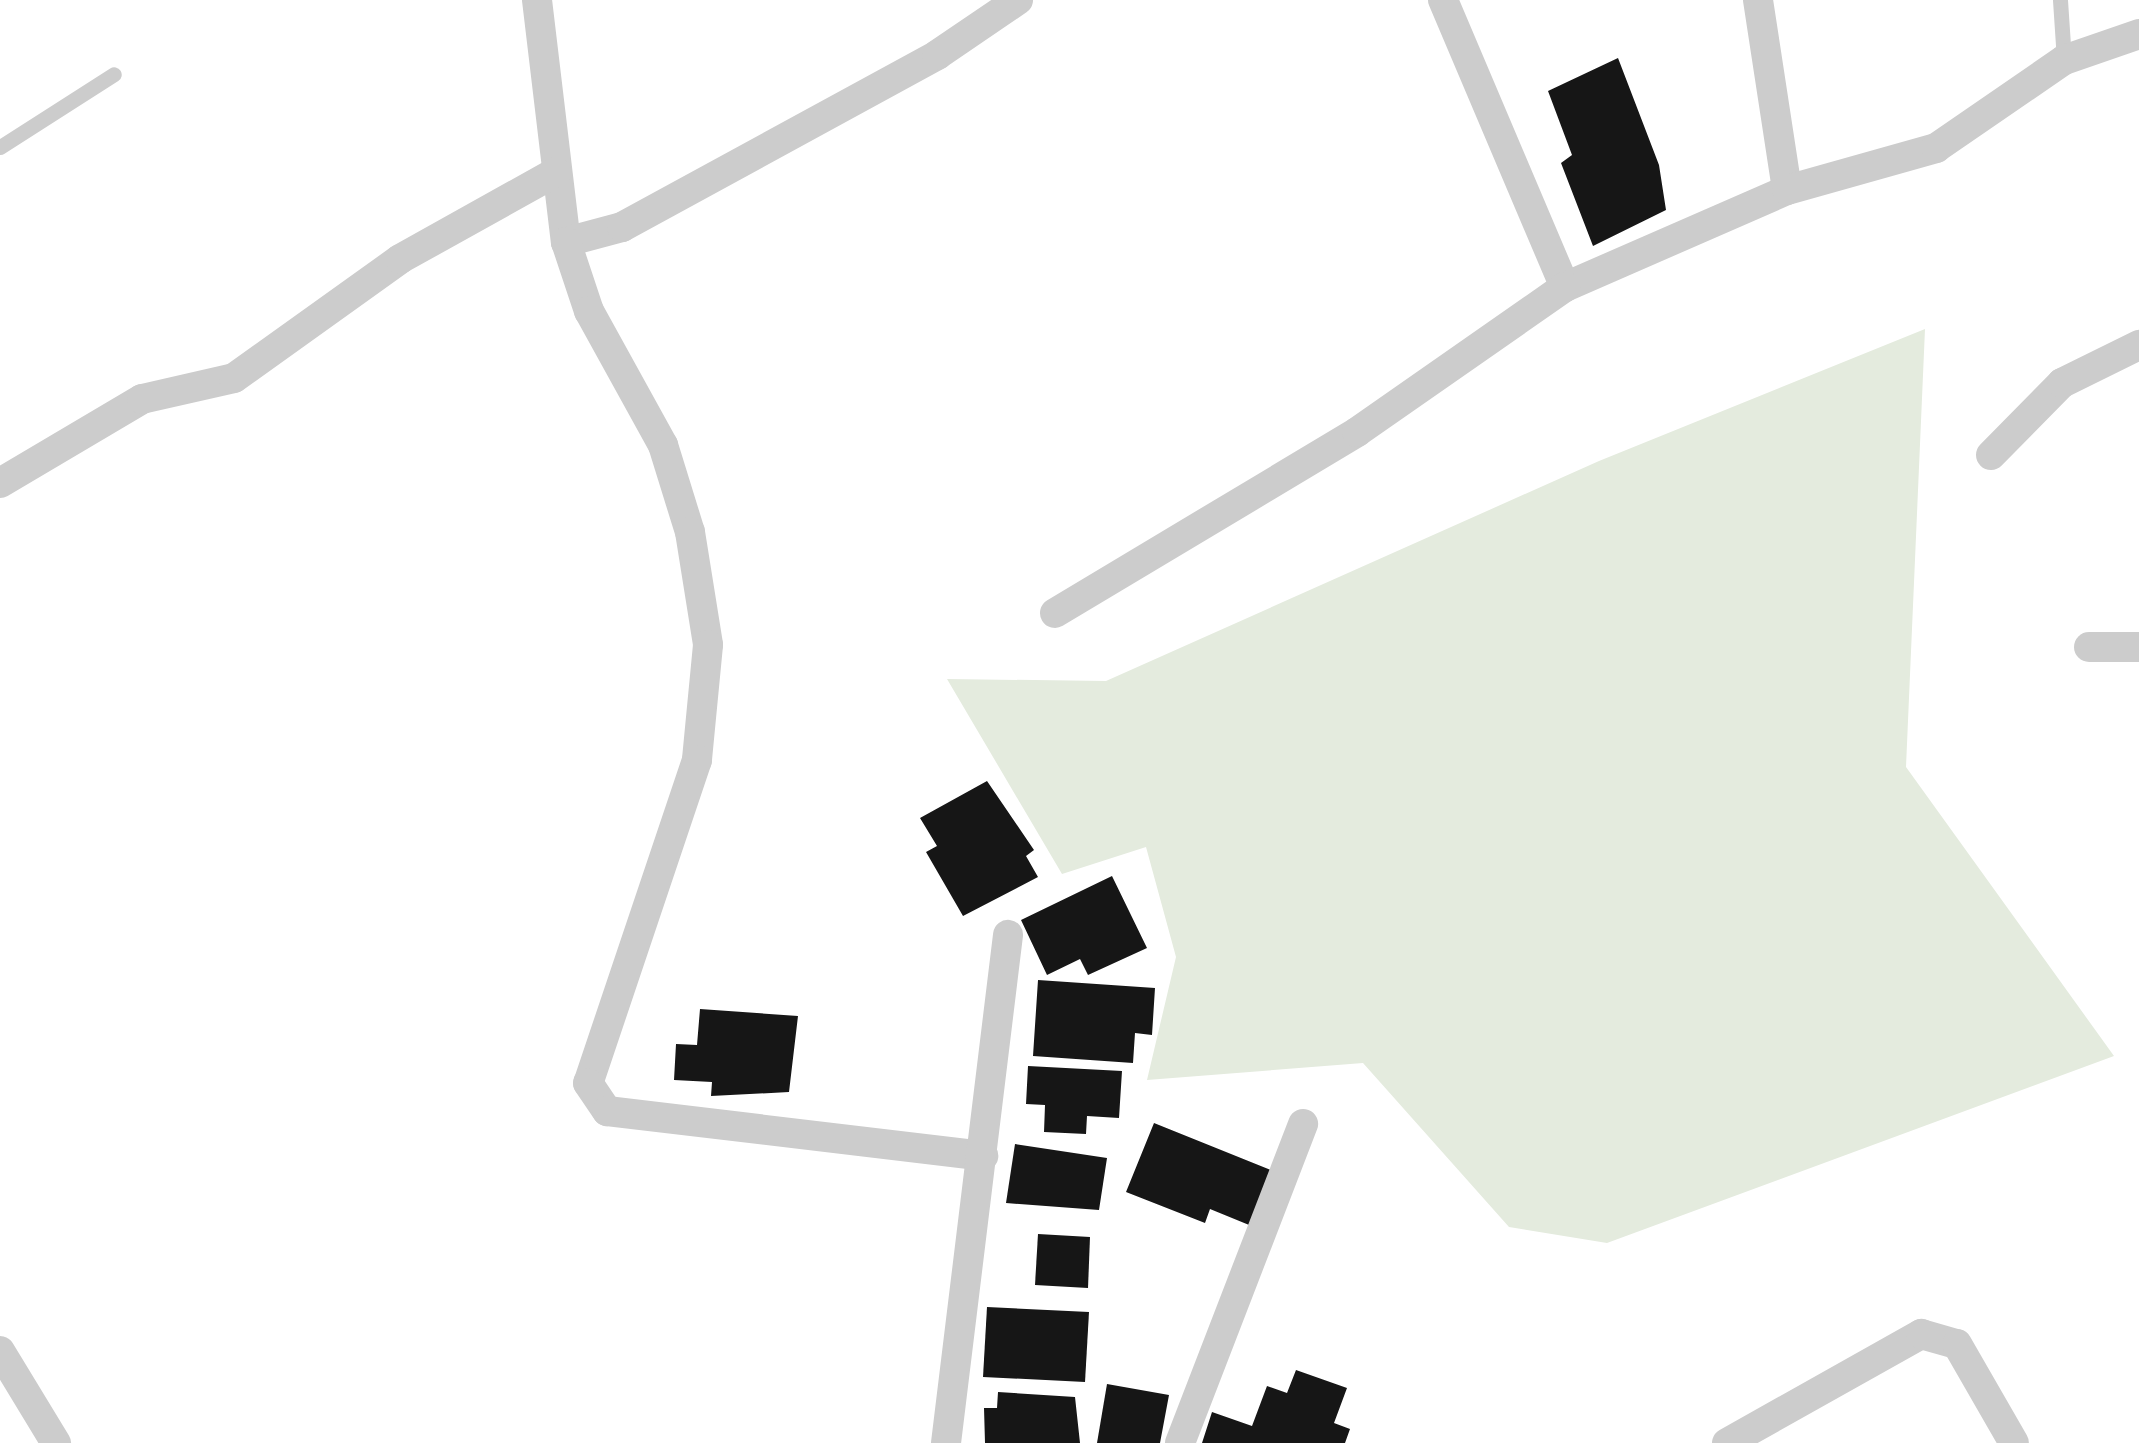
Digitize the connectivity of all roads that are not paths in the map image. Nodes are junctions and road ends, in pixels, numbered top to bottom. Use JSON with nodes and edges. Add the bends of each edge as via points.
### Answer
{"nodes":[{"id":1,"x":538,"y":0,"type":"edge"},
{"id":2,"x":1018,"y":0,"type":"edge"},
{"id":3,"x":1443,"y":0,"type":"edge"},
{"id":4,"x":1758,"y":0,"type":"edge"},
{"id":5,"x":2060,"y":0,"type":"edge"},
{"id":6,"x":2139,"y":34,"type":"edge"},
{"id":7,"x":2064,"y":60,"type":"junction"},
{"id":8,"x":114,"y":74,"type":"dead end"},
{"id":9,"x":0,"y":147,"type":"edge"},
{"id":10,"x":556,"y":172,"type":"junction"},
{"id":11,"x":1787,"y":190,"type":"junction"},
{"id":12,"x":566,"y":242,"type":"junction"},
{"id":13,"x":1565,"y":288,"type":"junction"},
{"id":14,"x":2139,"y":345,"type":"edge"},
{"id":15,"x":1991,"y":455,"type":"dead end"},
{"id":16,"x":0,"y":483,"type":"edge"},
{"id":17,"x":1055,"y":613,"type":"dead end"},
{"id":18,"x":2089,"y":647,"type":"dead end"},
{"id":19,"x":2139,"y":647,"type":"edge"},
{"id":20,"x":1008,"y":935,"type":"dead end"},
{"id":21,"x":1303,"y":1124,"type":"dead end"},
{"id":22,"x":983,"y":1156,"type":"junction"},
{"id":23,"x":0,"y":1351,"type":"edge"},
{"id":24,"x":56,"y":1443,"type":"edge"},
{"id":25,"x":946,"y":1443,"type":"edge"},
{"id":26,"x":1180,"y":1443,"type":"edge"},
{"id":27,"x":1727,"y":1443,"type":"edge"},
{"id":28,"x":2014,"y":1443,"type":"edge"}],
"edges":[{"from":1,"to":10,"type":"street"},
{"from":2,"to":12,"type":"street","via":[[936,55],[622,228]]},
{"from":3,"to":13,"type":"street"},
{"from":4,"to":11,"type":"street"},
{"from":5,"to":7,"type":"lane"},
{"from":6,"to":7,"type":"street"},
{"from":7,"to":11,"type":"street","via":[[1936,148]]},
{"from":8,"to":9,"type":"lane"},
{"from":10,"to":12,"type":"street"},
{"from":10,"to":16,"type":"street","via":[[400,259],[234,378],[142,398]]},
{"from":11,"to":13,"type":"street"},
{"from":12,"to":22,"type":"street","via":[[589,311],[663,445],[690,532],[708,645],[697,760],[588,1083],[607,1111]]},
{"from":13,"to":17,"type":"street","via":[[1357,432]]},
{"from":14,"to":15,"type":"street","via":[[2062,383]]},
{"from":18,"to":19,"type":"street"},
{"from":20,"to":22,"type":"street"},
{"from":21,"to":26,"type":"street"},
{"from":22,"to":25,"type":"street"},
{"from":23,"to":24,"type":"street"},
{"from":27,"to":28,"type":"street","via":[[1921,1334],[1957,1344]]}]}
